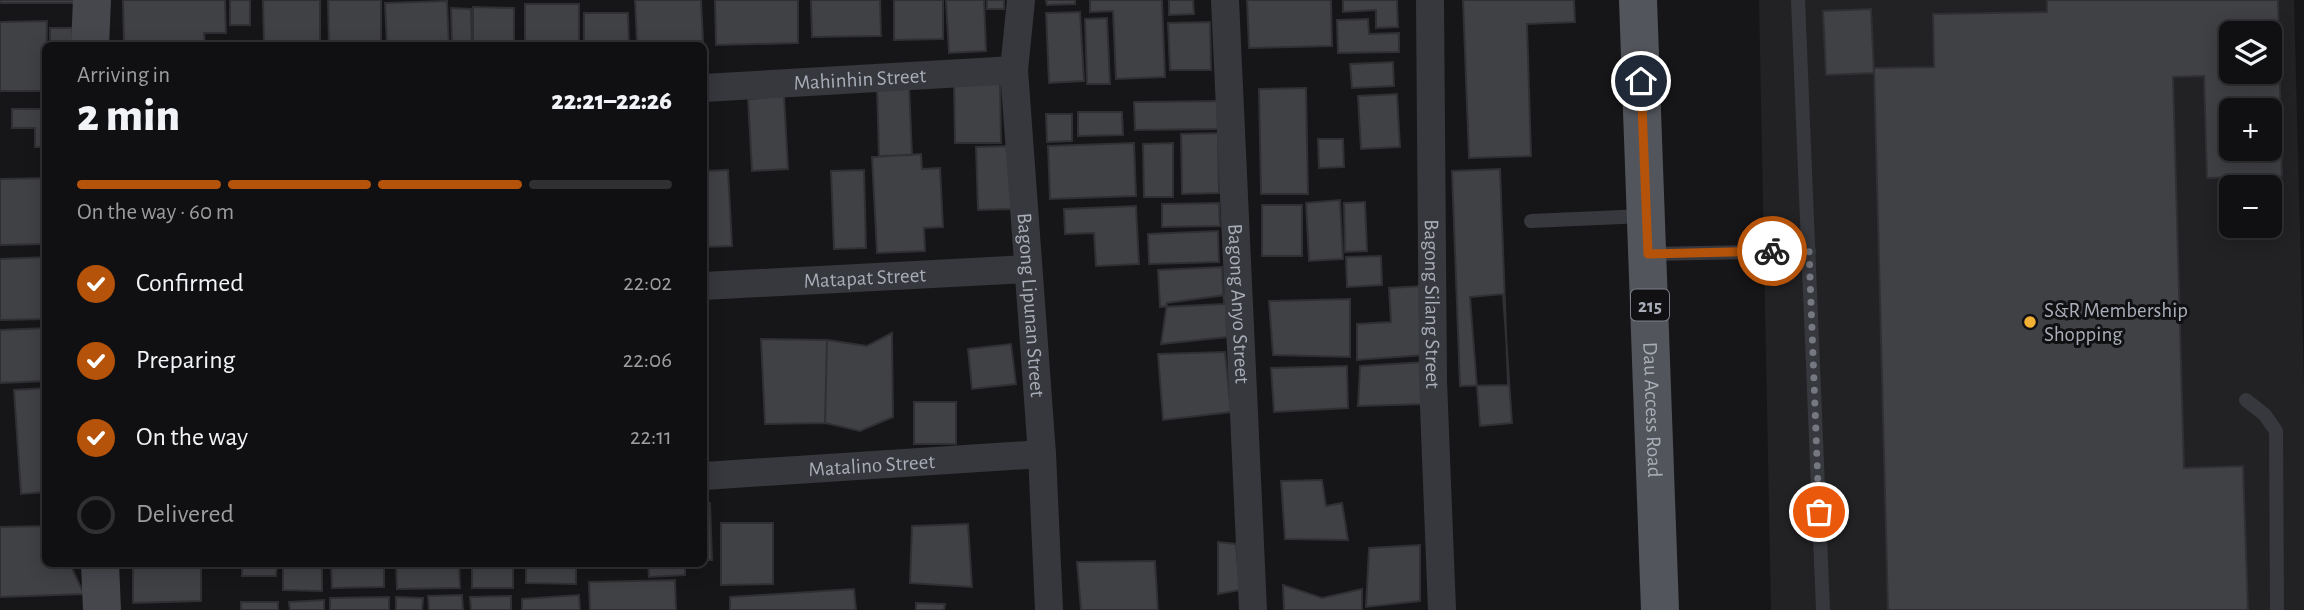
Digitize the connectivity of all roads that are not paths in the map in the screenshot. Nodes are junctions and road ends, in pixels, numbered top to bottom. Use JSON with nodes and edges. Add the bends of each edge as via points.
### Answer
{"nodes":[{"id":1,"x":92,"y":0,"type":"edge"},
{"id":2,"x":1021,"y":0,"type":"edge"},
{"id":3,"x":1225,"y":0,"type":"edge"},
{"id":4,"x":1430,"y":0,"type":"edge"},
{"id":5,"x":1638,"y":0,"type":"edge"},
{"id":6,"x":1798,"y":0,"type":"edge"},
{"id":7,"x":90,"y":42,"type":"edge"},
{"id":8,"x":1014,"y":70,"type":"junction"},
{"id":9,"x":707,"y":88,"type":"edge"},
{"id":10,"x":1646,"y":216,"type":"junction"},
{"id":11,"x":1531,"y":221,"type":"dead end"},
{"id":12,"x":1809,"y":251,"type":"junction"},
{"id":13,"x":1648,"y":254,"type":"junction"},
{"id":14,"x":1028,"y":269,"type":"junction"},
{"id":15,"x":707,"y":286,"type":"edge"},
{"id":16,"x":2246,"y":400,"type":"dead end"},
{"id":17,"x":1041,"y":454,"type":"junction"},
{"id":18,"x":707,"y":476,"type":"edge"},
{"id":19,"x":100,"y":567,"type":"edge"},
{"id":20,"x":102,"y":610,"type":"edge"},
{"id":21,"x":1049,"y":610,"type":"edge"},
{"id":22,"x":1253,"y":610,"type":"edge"},
{"id":23,"x":1442,"y":610,"type":"edge"},
{"id":24,"x":1660,"y":610,"type":"edge"},
{"id":25,"x":1823,"y":610,"type":"edge"},
{"id":26,"x":2277,"y":610,"type":"edge"}],
"edges":[{"from":1,"to":7,"type":"street"},
{"from":2,"to":8,"type":"street","name":"Bagong Lipunan Street"},
{"from":3,"to":22,"type":"street","name":"Bagong Anyo Street"},
{"from":4,"to":23,"type":"street","name":"Bagong Silang Street","via":[[1433,381]]},
{"from":5,"to":10,"type":"main road","name":"Dau Access Road","number":"215"},
{"from":6,"to":12,"type":"lane"},
{"from":8,"to":9,"type":"street","name":"Mahinhin Street"},
{"from":8,"to":14,"type":"street","name":"Bagong Lipunan Street"},
{"from":10,"to":11,"type":"lane"},
{"from":10,"to":13,"type":"main road","name":"Dau Access Road","number":"215"},
{"from":12,"to":13,"type":"lane"},
{"from":12,"to":25,"type":"lane"},
{"from":13,"to":24,"type":"main road","name":"Dau Access Road","number":"215"},
{"from":14,"to":15,"type":"street","name":"Matapat Street"},
{"from":14,"to":17,"type":"street","name":"Bagong Lipunan Street"},
{"from":16,"to":26,"type":"lane","via":[[2276,431]]},
{"from":17,"to":18,"type":"street","name":"Matalino Street"},
{"from":17,"to":21,"type":"street","name":"Bagong Lipunan Street"},
{"from":19,"to":20,"type":"street"}]}
